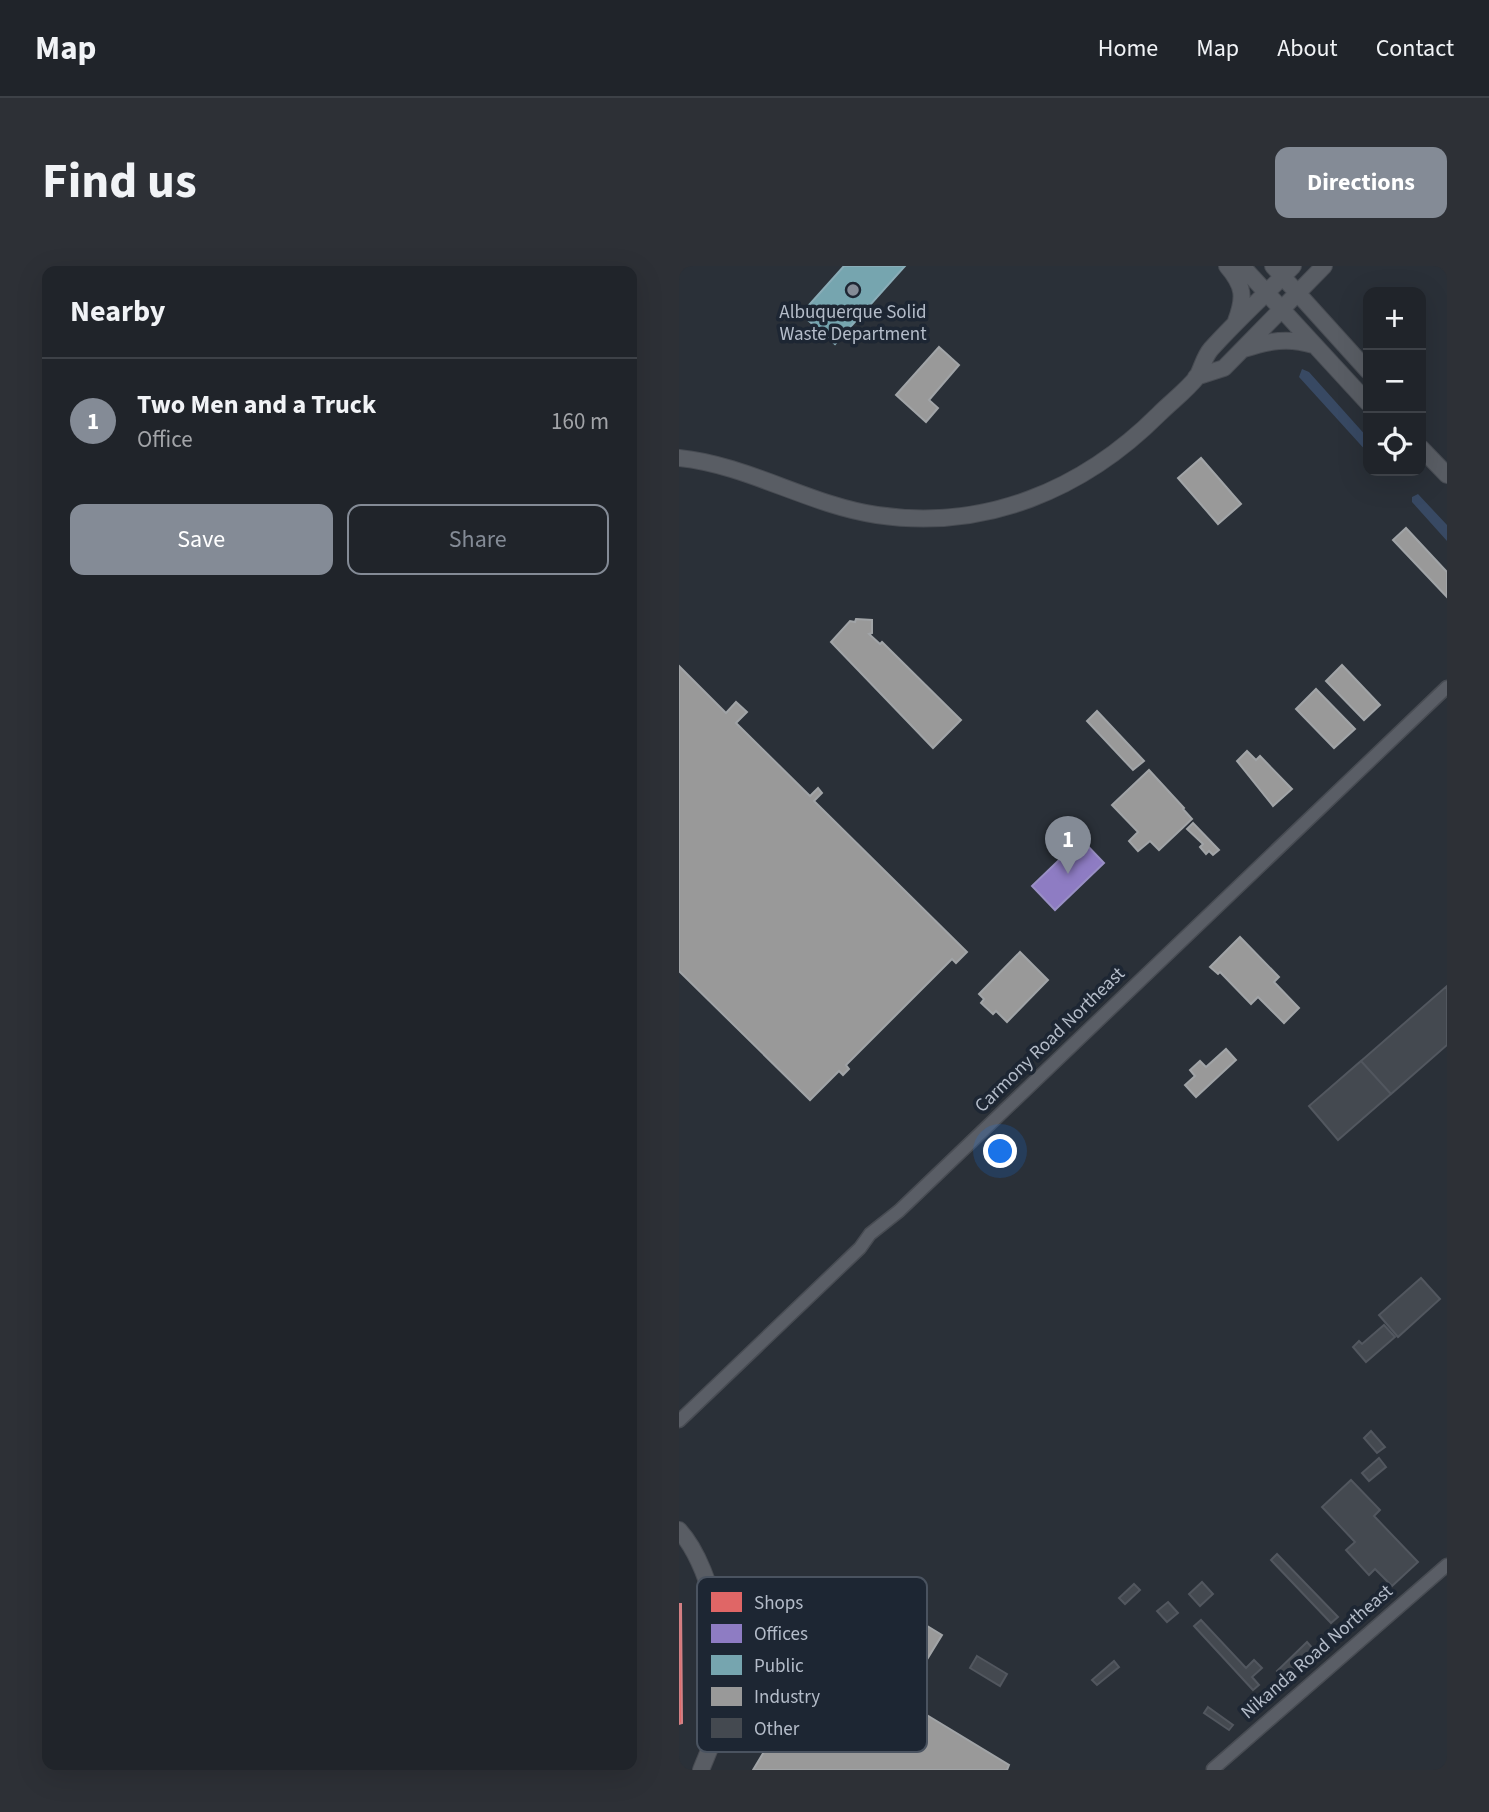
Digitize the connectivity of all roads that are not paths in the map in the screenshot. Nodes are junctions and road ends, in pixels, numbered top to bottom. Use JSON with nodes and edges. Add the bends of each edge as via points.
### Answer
{"nodes":[{"id":1,"x":1227,"y":266,"type":"edge"},
{"id":2,"x":1242,"y":266,"type":"edge"},
{"id":3,"x":1324,"y":266,"type":"edge"},
{"id":4,"x":1283,"y":269,"type":"edge"},
{"id":5,"x":1298,"y":292,"type":"junction"},
{"id":6,"x":1267,"y":293,"type":"junction"},
{"id":7,"x":1282,"y":309,"type":"junction"},
{"id":8,"x":1234,"y":326,"type":"junction"},
{"id":9,"x":1316,"y":346,"type":"junction"},
{"id":10,"x":1241,"y":350,"type":"junction"},
{"id":11,"x":1363,"y":365,"type":"edge"},
{"id":12,"x":1196,"y":377,"type":"junction"},
{"id":13,"x":1363,"y":398,"type":"edge"},
{"id":14,"x":1426,"y":452,"type":"edge"},
{"id":15,"x":679,"y":458,"type":"edge"},
{"id":16,"x":1447,"y":475,"type":"edge"},
{"id":17,"x":1447,"y":687,"type":"edge"},
{"id":18,"x":679,"y":1421,"type":"edge"},
{"id":19,"x":679,"y":1530,"type":"edge"},
{"id":20,"x":1447,"y":1565,"type":"edge"},
{"id":21,"x":705,"y":1577,"type":"edge"},
{"id":22,"x":708,"y":1752,"type":"edge"},
{"id":23,"x":1213,"y":1769,"type":"edge"},
{"id":24,"x":701,"y":1770,"type":"edge"}],
"edges":[{"from":1,"to":8,"type":"main road","via":[[1242,294]]},
{"from":2,"to":6,"type":"main road"},
{"from":3,"to":5,"type":"main road"},
{"from":4,"to":5,"type":"main road"},
{"from":4,"to":6,"type":"main road"},
{"from":5,"to":7,"type":"main road"},
{"from":5,"to":11,"type":"main road"},
{"from":6,"to":7,"type":"main road"},
{"from":6,"to":8,"type":"main road"},
{"from":7,"to":9,"type":"main road"},
{"from":7,"to":10,"type":"main road"},
{"from":8,"to":12,"type":"main road","via":[[1209,351]]},
{"from":9,"to":10,"type":"main road","via":[[1280,340]]},
{"from":9,"to":13,"type":"main road"},
{"from":10,"to":12,"type":"main road","via":[[1224,368]]},
{"from":12,"to":15,"type":"main road","via":[[1112,455],[1067,484],[1020,504],[969,515],[925,519],[876,515]]},
{"from":14,"to":16,"type":"main road"},
{"from":17,"to":18,"type":"street","name":"Carmony Road Northeast"},
{"from":19,"to":21,"type":"main road"},
{"from":20,"to":23,"type":"street","name":"Nikanda Road Northeast"},
{"from":22,"to":24,"type":"main road"}]}
